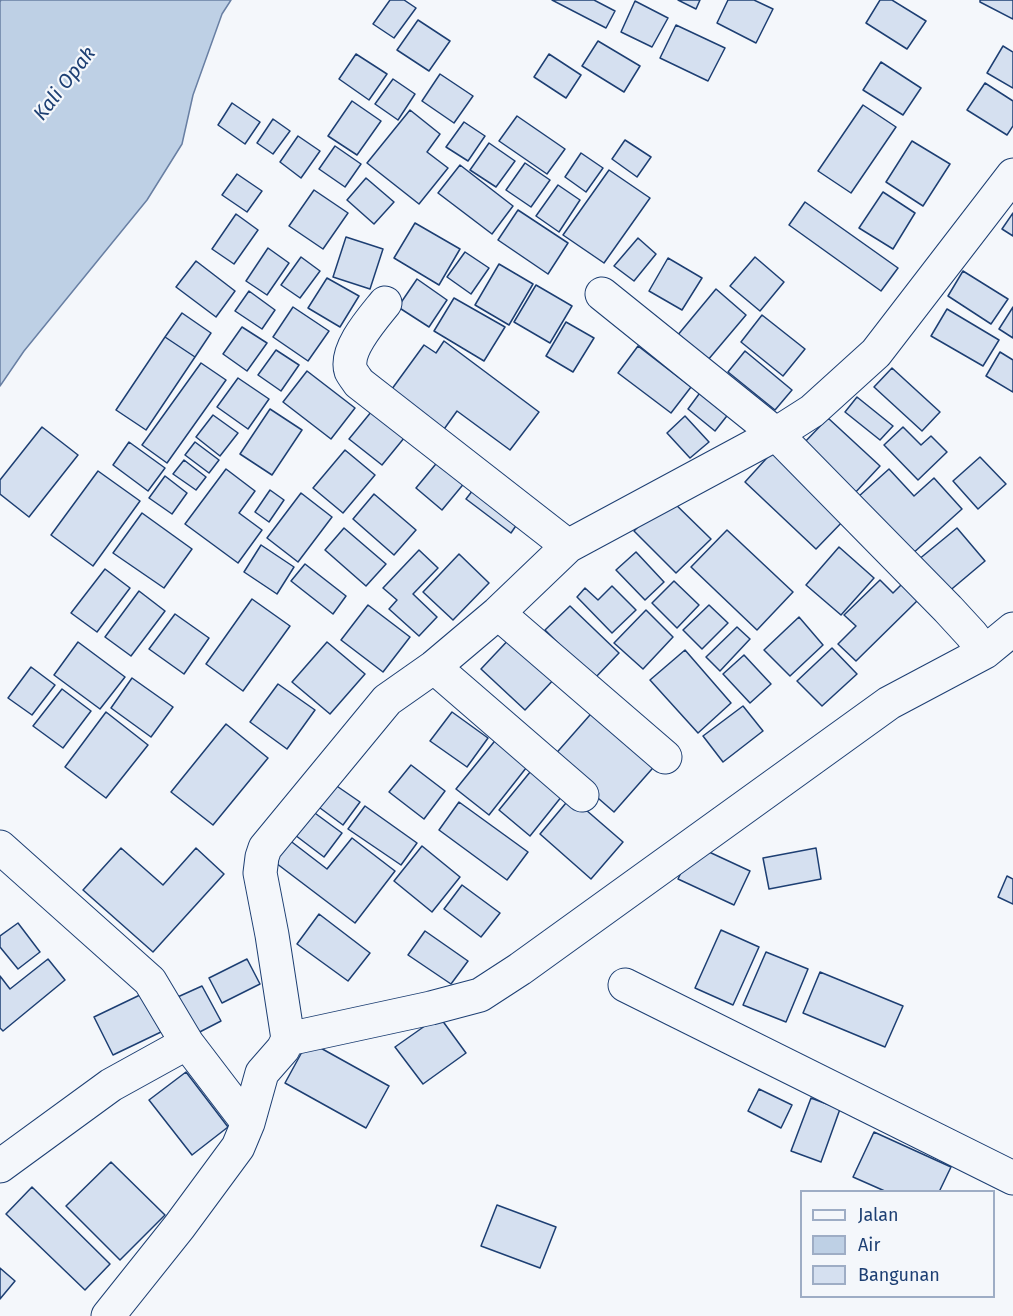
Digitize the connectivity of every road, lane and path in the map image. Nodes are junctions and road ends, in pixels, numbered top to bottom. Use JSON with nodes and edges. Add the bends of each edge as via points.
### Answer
{"nodes":[{"id":1,"x":1013,"y":175,"type":"edge"},
{"id":2,"x":602,"y":294,"type":"dead end"},
{"id":3,"x":385,"y":303,"type":"dead end"},
{"id":4,"x":776,"y":434,"type":"junction"},
{"id":5,"x":568,"y":546,"type":"junction"},
{"id":6,"x":498,"y":613,"type":"junction"},
{"id":7,"x":1013,"y":629,"type":"edge"},
{"id":8,"x":978,"y":643,"type":"junction"},
{"id":9,"x":434,"y":667,"type":"junction"},
{"id":10,"x":664,"y":757,"type":"dead end"},
{"id":11,"x":582,"y":795,"type":"dead end"},
{"id":12,"x":0,"y":847,"type":"edge"},
{"id":13,"x":625,"y":985,"type":"dead end"},
{"id":14,"x":288,"y":1039,"type":"junction"},
{"id":15,"x":193,"y":1050,"type":"junction"},
{"id":16,"x":248,"y":1123,"type":"junction"},
{"id":17,"x":0,"y":1166,"type":"edge"},
{"id":18,"x":1013,"y":1178,"type":"edge"},
{"id":19,"x":108,"y":1316,"type":"edge"}],
"edges":[{"from":1,"to":4,"type":"street","via":[[876,353],[812,411]]},
{"from":2,"to":4,"type":"street"},
{"from":3,"to":5,"type":"street","via":[[364,329],[351,356],[351,370],[359,383]]},
{"from":4,"to":5,"type":"street"},
{"from":4,"to":8,"type":"street"},
{"from":5,"to":6,"type":"street"},
{"from":6,"to":9,"type":"street"},
{"from":6,"to":10,"type":"street"},
{"from":7,"to":8,"type":"street"},
{"from":8,"to":14,"type":"street","via":[[480,995]]},
{"from":9,"to":11,"type":"street"},
{"from":9,"to":14,"type":"street","via":[[387,700],[265,848],[260,873]]},
{"from":12,"to":15,"type":"street","via":[[150,981]]},
{"from":13,"to":18,"type":"street"},
{"from":14,"to":16,"type":"street","via":[[262,1073]]},
{"from":15,"to":16,"type":"street"},
{"from":15,"to":17,"type":"street","via":[[111,1085]]},
{"from":16,"to":19,"type":"street","via":[[238,1147]]}]}
